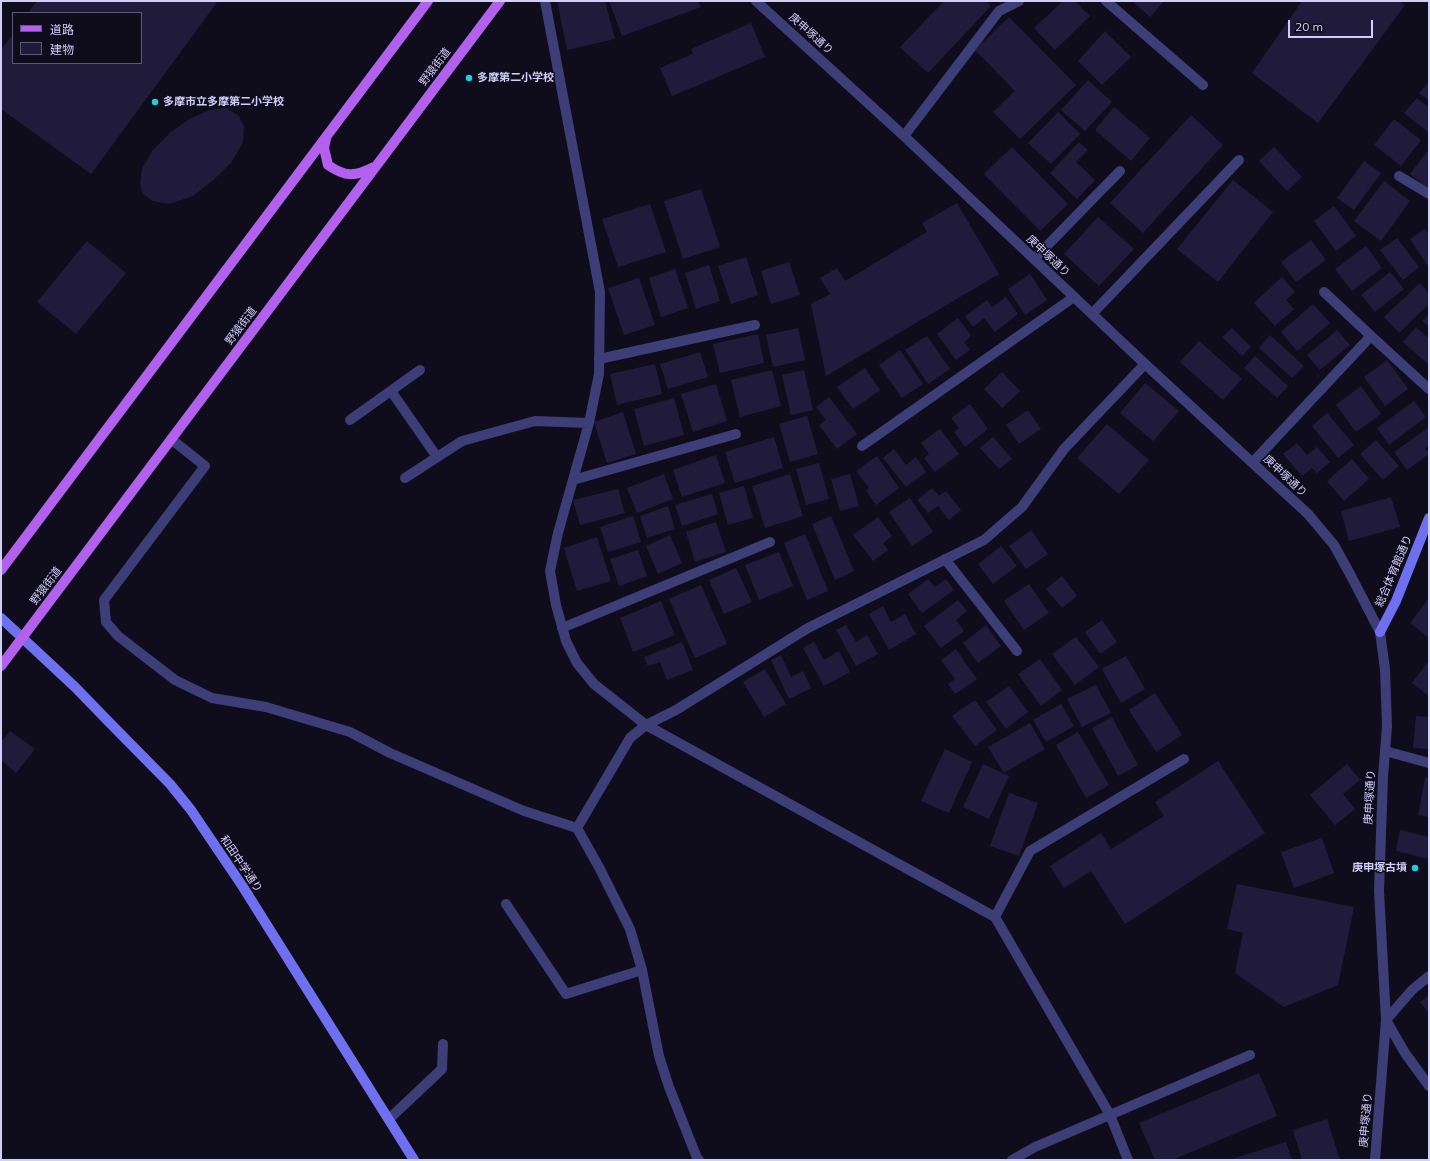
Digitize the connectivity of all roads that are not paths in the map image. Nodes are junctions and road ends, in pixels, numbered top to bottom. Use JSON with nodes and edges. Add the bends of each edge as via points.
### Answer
{"nodes":[{"id":1,"x":428,"y":1,"type":"edge"},
{"id":2,"x":500,"y":1,"type":"edge"},
{"id":3,"x":545,"y":1,"type":"edge"},
{"id":4,"x":756,"y":1,"type":"edge"},
{"id":5,"x":1019,"y":1,"type":"edge"},
{"id":6,"x":1107,"y":1,"type":"edge"},
{"id":7,"x":1203,"y":85,"type":"dead end"},
{"id":8,"x":326,"y":136,"type":"junction"},
{"id":9,"x":904,"y":136,"type":"junction"},
{"id":10,"x":1239,"y":160,"type":"dead end"},
{"id":11,"x":375,"y":167,"type":"junction"},
{"id":12,"x":1120,"y":171,"type":"dead end"},
{"id":13,"x":1399,"y":176,"type":"dead end"},
{"id":14,"x":1429,"y":194,"type":"edge"},
{"id":15,"x":1034,"y":259,"type":"junction"},
{"id":16,"x":1324,"y":292,"type":"dead end"},
{"id":17,"x":1074,"y":297,"type":"junction"},
{"id":18,"x":1092,"y":314,"type":"junction"},
{"id":19,"x":755,"y":325,"type":"dead end"},
{"id":20,"x":1371,"y":336,"type":"junction"},
{"id":21,"x":599,"y":359,"type":"junction"},
{"id":22,"x":1145,"y":364,"type":"junction"},
{"id":23,"x":420,"y":370,"type":"dead end"},
{"id":24,"x":1429,"y":389,"type":"edge"},
{"id":25,"x":391,"y":391,"type":"junction"},
{"id":26,"x":350,"y":420,"type":"dead end"},
{"id":27,"x":589,"y":423,"type":"junction"},
{"id":28,"x":736,"y":434,"type":"dead end"},
{"id":29,"x":171,"y":439,"type":"junction"},
{"id":30,"x":862,"y":446,"type":"dead end"},
{"id":31,"x":437,"y":457,"type":"junction"},
{"id":32,"x":1253,"y":462,"type":"junction"},
{"id":33,"x":405,"y":478,"type":"dead end"},
{"id":34,"x":573,"y":480,"type":"junction"},
{"id":35,"x":1429,"y":518,"type":"edge"},
{"id":36,"x":770,"y":542,"type":"dead end"},
{"id":37,"x":945,"y":559,"type":"junction"},
{"id":38,"x":1,"y":570,"type":"edge"},
{"id":39,"x":1,"y":618,"type":"edge"},
{"id":40,"x":562,"y":628,"type":"junction"},
{"id":41,"x":1380,"y":632,"type":"junction"},
{"id":42,"x":22,"y":638,"type":"junction"},
{"id":43,"x":1017,"y":651,"type":"dead end"},
{"id":44,"x":1,"y":666,"type":"edge"},
{"id":45,"x":646,"y":725,"type":"junction"},
{"id":46,"x":1385,"y":751,"type":"junction"},
{"id":47,"x":1184,"y":759,"type":"dead end"},
{"id":48,"x":1429,"y":763,"type":"edge"},
{"id":49,"x":577,"y":828,"type":"junction"},
{"id":50,"x":506,"y":904,"type":"dead end"},
{"id":51,"x":995,"y":917,"type":"junction"},
{"id":52,"x":642,"y":970,"type":"junction"},
{"id":53,"x":1429,"y":976,"type":"edge"},
{"id":54,"x":1386,"y":1020,"type":"junction"},
{"id":55,"x":443,"y":1044,"type":"dead end"},
{"id":56,"x":1250,"y":1054,"type":"dead end"},
{"id":57,"x":1429,"y":1086,"type":"edge"},
{"id":58,"x":1110,"y":1115,"type":"junction"},
{"id":59,"x":389,"y":1119,"type":"junction"},
{"id":60,"x":414,"y":1160,"type":"edge"},
{"id":61,"x":699,"y":1160,"type":"edge"},
{"id":62,"x":1012,"y":1160,"type":"edge"},
{"id":63,"x":1128,"y":1160,"type":"edge"},
{"id":64,"x":1375,"y":1160,"type":"edge"}],
"edges":[{"from":1,"to":8,"type":"main road"},
{"from":2,"to":11,"type":"main road","name":"野猿街道"},
{"from":3,"to":21,"type":"street","via":[[600,292]]},
{"from":4,"to":9,"type":"street","name":"庚申塚通り"},
{"from":5,"to":9,"type":"street","via":[[999,11]]},
{"from":6,"to":7,"type":"street"},
{"from":8,"to":11,"type":"main road","via":[[324,148],[328,165],[337,171],[362,174]]},
{"from":8,"to":38,"type":"main road"},
{"from":9,"to":15,"type":"street","name":"庚申塚通り"},
{"from":10,"to":18,"type":"street"},
{"from":11,"to":29,"type":"main road","name":"野猿街道"},
{"from":12,"to":15,"type":"street"},
{"from":13,"to":14,"type":"street"},
{"from":15,"to":17,"type":"street","name":"庚申塚通り"},
{"from":16,"to":20,"type":"street"},
{"from":17,"to":18,"type":"street","name":"庚申塚通り"},
{"from":17,"to":30,"type":"street"},
{"from":18,"to":22,"type":"street","name":"庚申塚通り"},
{"from":19,"to":21,"type":"street"},
{"from":20,"to":24,"type":"street"},
{"from":20,"to":32,"type":"street"},
{"from":21,"to":27,"type":"street","via":[[599,374]]},
{"from":22,"to":32,"type":"street","name":"庚申塚通り"},
{"from":22,"to":37,"type":"street","via":[[1064,449],[1022,507],[984,540]]},
{"from":23,"to":25,"type":"street"},
{"from":25,"to":26,"type":"street"},
{"from":25,"to":31,"type":"street"},
{"from":27,"to":31,"type":"street","via":[[534,421],[462,441]]},
{"from":27,"to":34,"type":"street"},
{"from":28,"to":34,"type":"street"},
{"from":29,"to":42,"type":"main road","name":"野猿街道"},
{"from":29,"to":49,"type":"street","via":[[205,466],[104,600],[106,622],[118,636],[175,680],[212,698],[266,707],[350,732],[390,753],[524,811]]},
{"from":31,"to":33,"type":"street"},
{"from":32,"to":41,"type":"street","name":"庚申塚通り","via":[[1308,514],[1334,545]]},
{"from":34,"to":40,"type":"street","via":[[550,571]]},
{"from":35,"to":41,"type":"street","name":"総合体育館通り","via":[[1396,601]]},
{"from":36,"to":40,"type":"street"},
{"from":37,"to":43,"type":"street"},
{"from":37,"to":45,"type":"street","via":[[808,628],[676,710]]},
{"from":39,"to":42,"type":"street","name":"和田中学通り"},
{"from":40,"to":45,"type":"street","via":[[578,663],[594,684]]},
{"from":41,"to":46,"type":"street","name":"庚申塚通り","via":[[1385,669]]},
{"from":42,"to":44,"type":"main road","name":"野猿街道"},
{"from":42,"to":59,"type":"street","name":"和田中学通り","via":[[170,784],[191,810],[243,887]]},
{"from":45,"to":49,"type":"street","via":[[630,738]]},
{"from":45,"to":51,"type":"street"},
{"from":46,"to":48,"type":"street"},
{"from":46,"to":54,"type":"street","name":"庚申塚通り","via":[[1379,891]]},
{"from":47,"to":51,"type":"street","via":[[1030,851]]},
{"from":49,"to":52,"type":"street","via":[[630,929]]},
{"from":50,"to":52,"type":"street","via":[[566,994]]},
{"from":51,"to":58,"type":"street"},
{"from":52,"to":61,"type":"street","via":[[659,1056]]},
{"from":53,"to":54,"type":"street","via":[[1412,990]]},
{"from":54,"to":57,"type":"street","via":[[1405,1053]]},
{"from":54,"to":64,"type":"street","name":"庚申塚通り"},
{"from":55,"to":59,"type":"street","via":[[442,1069]]},
{"from":56,"to":58,"type":"street"},
{"from":58,"to":62,"type":"street","via":[[1035,1147]]},
{"from":58,"to":63,"type":"street"},
{"from":59,"to":60,"type":"street","name":"和田中学通り"}]}
